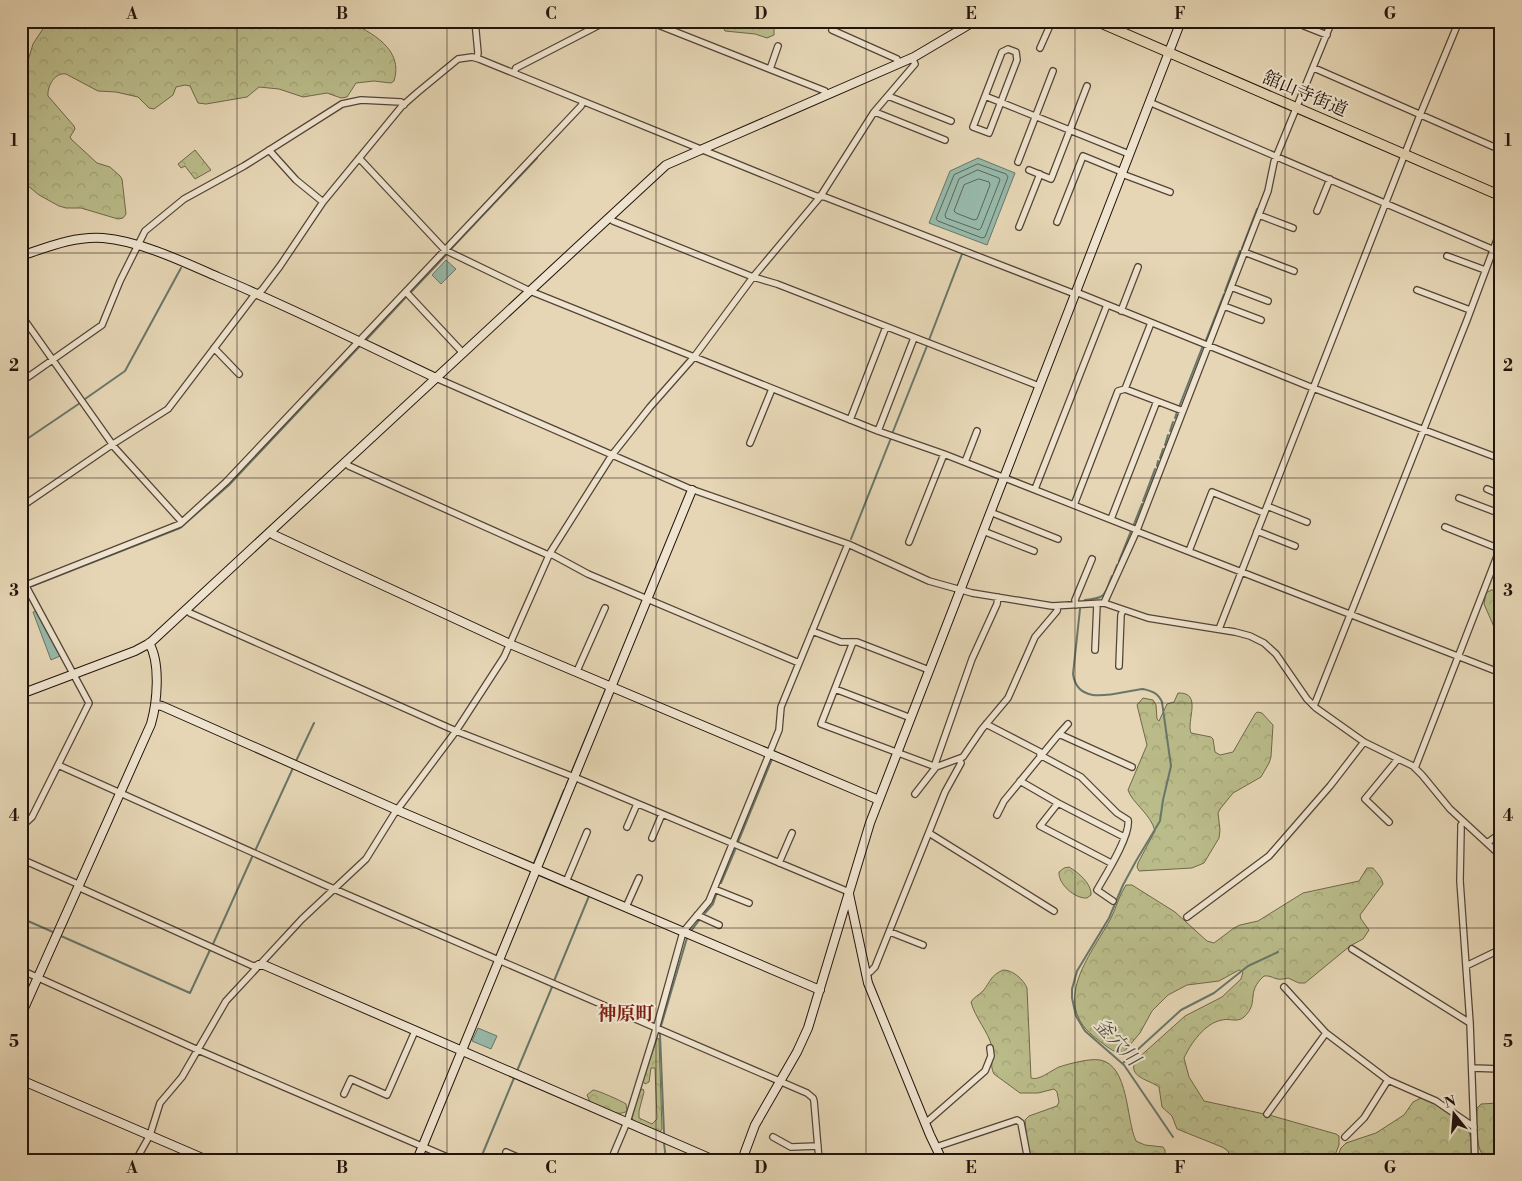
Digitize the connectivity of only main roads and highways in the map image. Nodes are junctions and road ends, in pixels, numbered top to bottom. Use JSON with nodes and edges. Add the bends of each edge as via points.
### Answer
{"nodes":[{"id":1,"x":1096,"y":21,"type":"edge"},
{"id":2,"x":1501,"y":196,"type":"edge"}],
"edges":[{"from":1,"to":2,"type":"main road","name":"舘山寺街道"}]}
